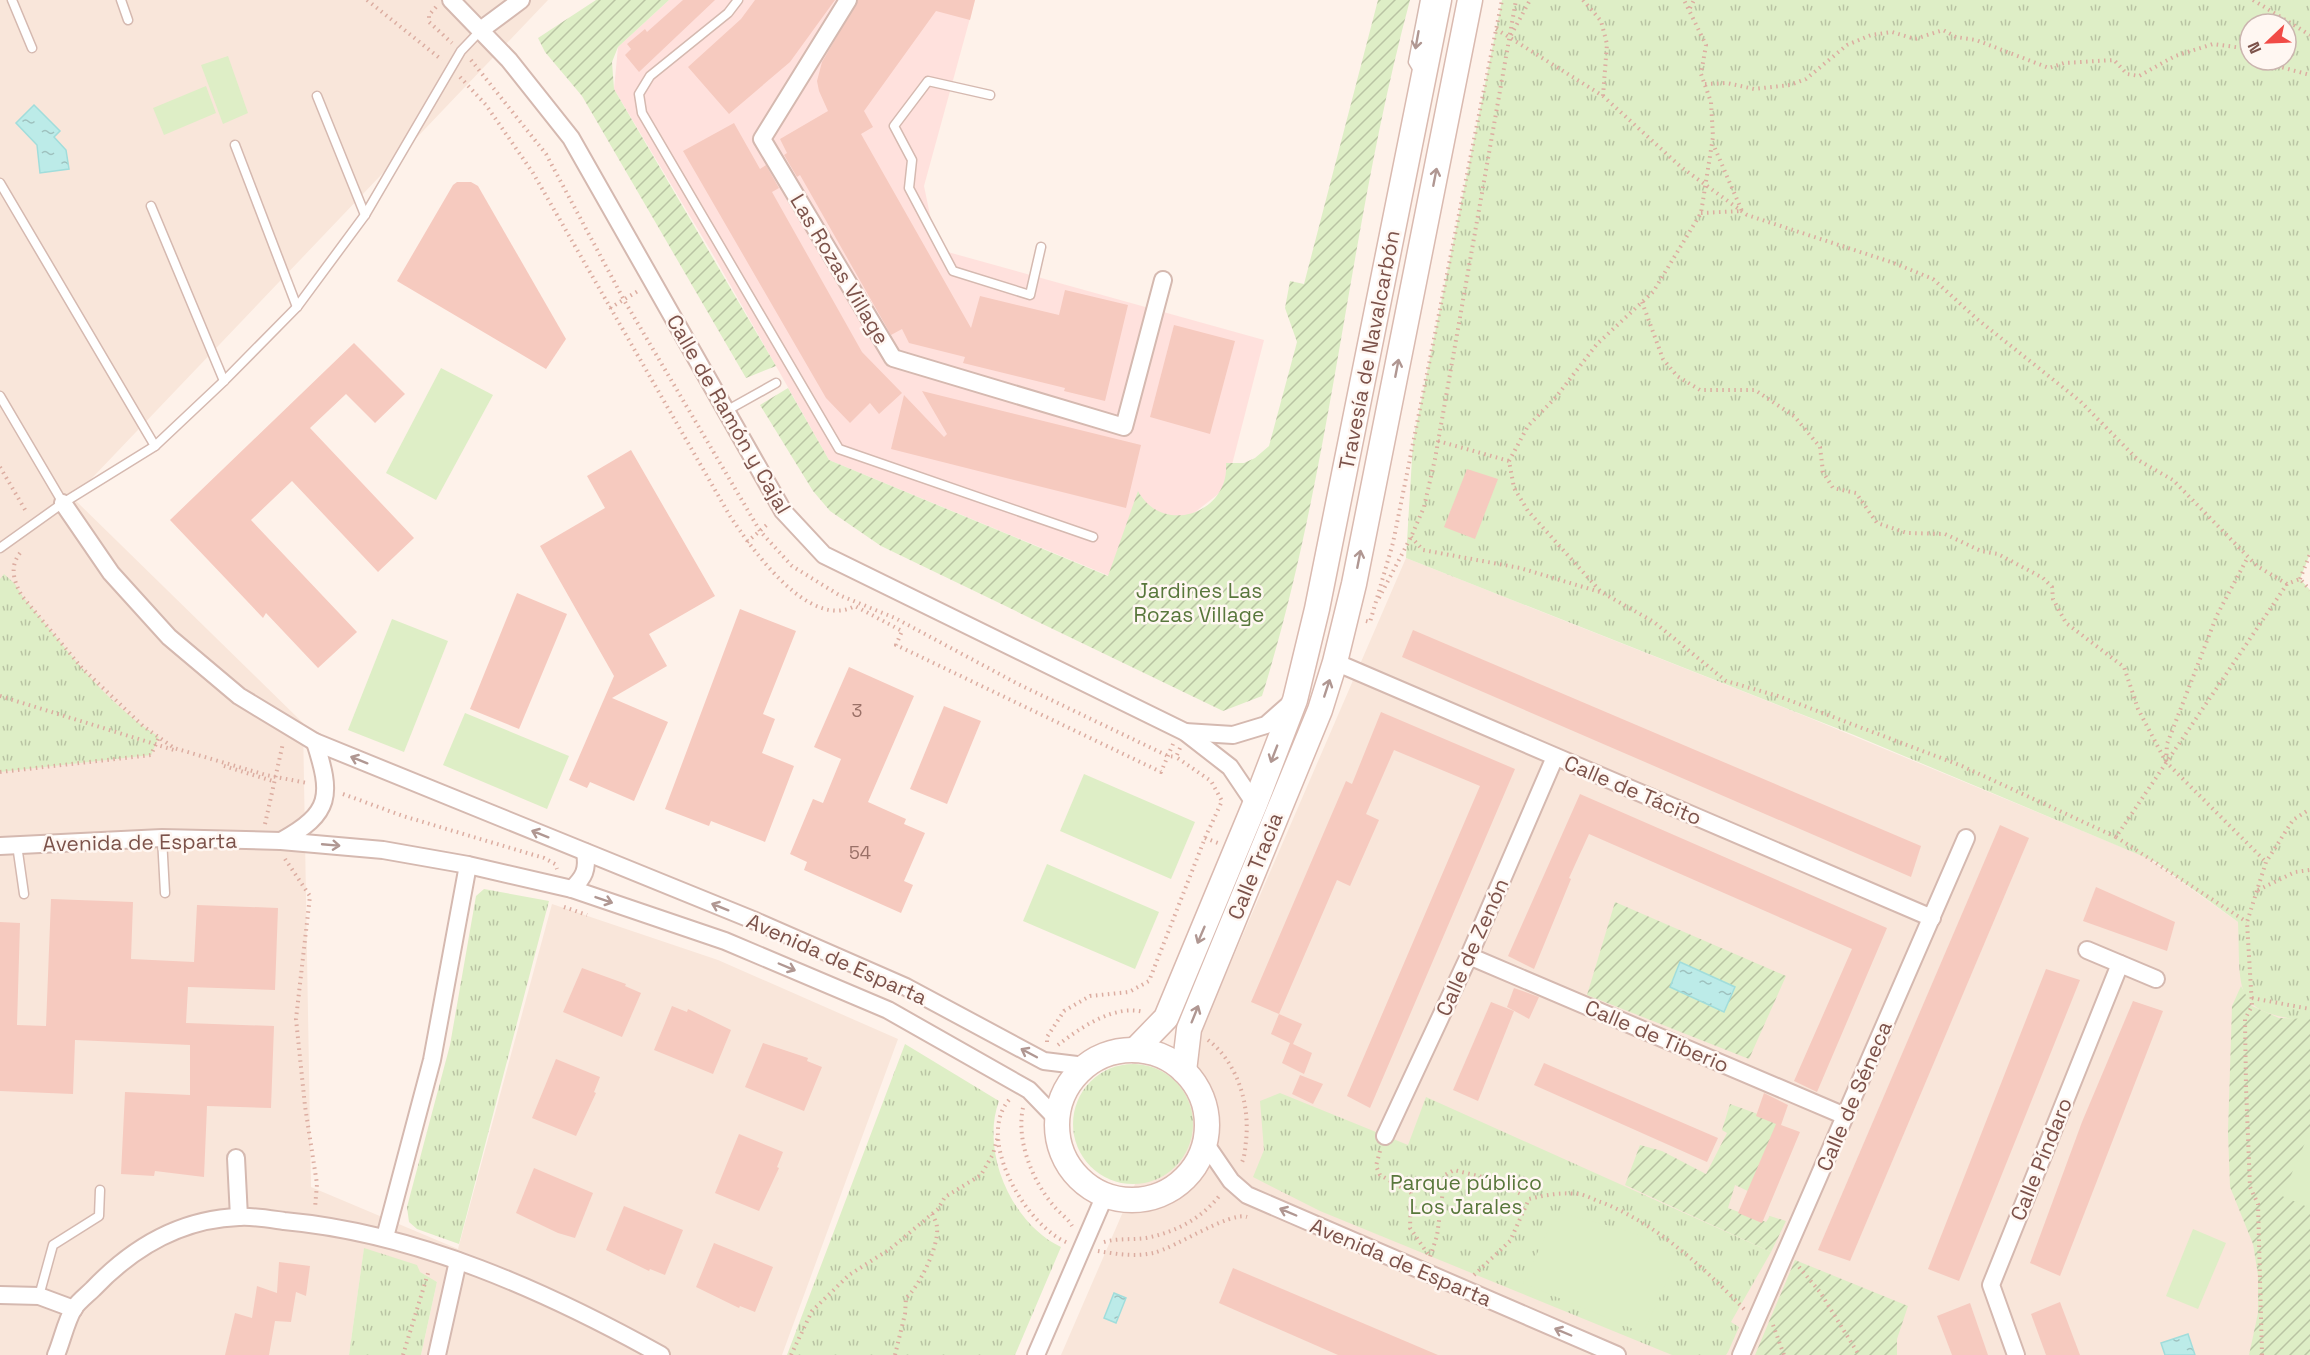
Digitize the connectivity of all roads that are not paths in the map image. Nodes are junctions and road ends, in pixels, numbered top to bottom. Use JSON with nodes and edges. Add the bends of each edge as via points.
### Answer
{"nodes":[{"id":1,"x":12,"y":0,"type":"edge"},
{"id":2,"x":121,"y":0,"type":"edge"},
{"id":3,"x":451,"y":0,"type":"edge"},
{"id":4,"x":520,"y":0,"type":"edge"},
{"id":5,"x":738,"y":0,"type":"edge"},
{"id":6,"x":848,"y":0,"type":"edge"},
{"id":7,"x":1425,"y":0,"type":"edge"},
{"id":8,"x":1439,"y":0,"type":"edge"},
{"id":9,"x":1470,"y":0,"type":"edge"},
{"id":10,"x":128,"y":20,"type":"dead end"},
{"id":11,"x":482,"y":29,"type":"junction"},
{"id":12,"x":32,"y":48,"type":"dead end"},
{"id":13,"x":1423,"y":78,"type":"junction"},
{"id":14,"x":990,"y":95,"type":"dead end"},
{"id":15,"x":317,"y":96,"type":"dead end"},
{"id":16,"x":235,"y":145,"type":"dead end"},
{"id":17,"x":0,"y":183,"type":"edge"},
{"id":18,"x":151,"y":206,"type":"dead end"},
{"id":19,"x":365,"y":215,"type":"junction"},
{"id":20,"x":1041,"y":248,"type":"dead end"},
{"id":21,"x":1163,"y":280,"type":"dead end"},
{"id":22,"x":297,"y":307,"type":"junction"},
{"id":23,"x":224,"y":381,"type":"junction"},
{"id":24,"x":776,"y":383,"type":"dead end"},
{"id":25,"x":0,"y":396,"type":"edge"},
{"id":26,"x":726,"y":411,"type":"junction"},
{"id":27,"x":155,"y":446,"type":"junction"},
{"id":28,"x":63,"y":503,"type":"junction"},
{"id":29,"x":1093,"y":537,"type":"dead end"},
{"id":30,"x":0,"y":548,"type":"edge"},
{"id":31,"x":1335,"y":662,"type":"junction"},
{"id":32,"x":1295,"y":700,"type":"junction"},
{"id":33,"x":1185,"y":732,"type":"junction"},
{"id":34,"x":315,"y":742,"type":"junction"},
{"id":35,"x":1555,"y":757,"type":"junction"},
{"id":36,"x":1255,"y":804,"type":"junction"},
{"id":37,"x":162,"y":838,"type":"junction"},
{"id":38,"x":1966,"y":838,"type":"dead end"},
{"id":39,"x":281,"y":840,"type":"junction"},
{"id":40,"x":17,"y":845,"type":"junction"},
{"id":41,"x":0,"y":846,"type":"edge"},
{"id":42,"x":585,"y":852,"type":"junction"},
{"id":43,"x":468,"y":865,"type":"junction"},
{"id":44,"x":565,"y":887,"type":"junction"},
{"id":45,"x":165,"y":893,"type":"dead end"},
{"id":46,"x":24,"y":894,"type":"dead end"},
{"id":47,"x":1932,"y":918,"type":"junction"},
{"id":48,"x":2087,"y":950,"type":"dead end"},
{"id":49,"x":1469,"y":956,"type":"junction"},
{"id":50,"x":2120,"y":964,"type":"junction"},
{"id":51,"x":2156,"y":979,"type":"dead end"},
{"id":52,"x":1135,"y":1050,"type":"junction"},
{"id":53,"x":1085,"y":1066,"type":"junction"},
{"id":54,"x":1184,"y":1071,"type":"junction"},
{"id":55,"x":1845,"y":1116,"type":"junction"},
{"id":56,"x":1057,"y":1119,"type":"junction"},
{"id":57,"x":1385,"y":1136,"type":"road end"},
{"id":58,"x":1205,"y":1143,"type":"junction"},
{"id":59,"x":236,"y":1158,"type":"dead end"},
{"id":60,"x":100,"y":1190,"type":"dead end"},
{"id":61,"x":1106,"y":1195,"type":"junction"},
{"id":62,"x":239,"y":1217,"type":"junction"},
{"id":63,"x":385,"y":1237,"type":"junction"},
{"id":64,"x":458,"y":1261,"type":"junction"},
{"id":65,"x":0,"y":1295,"type":"edge"},
{"id":66,"x":39,"y":1296,"type":"junction"},
{"id":67,"x":74,"y":1309,"type":"junction"},
{"id":68,"x":56,"y":1355,"type":"edge"},
{"id":69,"x":437,"y":1355,"type":"edge"},
{"id":70,"x":662,"y":1355,"type":"edge"},
{"id":71,"x":1036,"y":1355,"type":"edge"},
{"id":72,"x":1617,"y":1355,"type":"edge"},
{"id":73,"x":1741,"y":1355,"type":"edge"},
{"id":74,"x":2016,"y":1355,"type":"edge"}],
"edges":[{"from":1,"to":12,"type":"lane"},
{"from":2,"to":10,"type":"lane"},
{"from":3,"to":11,"type":"street","name":"Calle de Ramón y Cajal"},
{"from":4,"to":11,"type":"street"},
{"from":5,"to":29,"type":"lane","via":[[728,13],[650,76],[639,93],[642,113],[839,449]]},
{"from":6,"to":21,"type":"street","name":"Las Rozas Village","via":[[762,139],[893,358],[1124,427]]},
{"from":7,"to":13,"type":"lane","one_way":true,"via":[[1413,62]]},
{"from":8,"to":13,"type":"street","name":"Travesía de Navalcarbón"},
{"from":31,"to":9,"type":"street","name":"Travesía de Navalcarbón","one_way":true,"via":[[1354,584]]},
{"from":11,"to":19,"type":"lane","via":[[461,51]]},
{"from":11,"to":26,"type":"street","name":"Calle de Ramón y Cajal","via":[[571,138]]},
{"from":13,"to":32,"type":"street","name":"Travesía de Navalcarbón"},
{"from":14,"to":20,"type":"lane","via":[[928,81],[894,126],[912,160],[909,188],[953,272],[1030,295]]},
{"from":15,"to":19,"type":"lane"},
{"from":16,"to":22,"type":"lane"},
{"from":17,"to":27,"type":"lane"},
{"from":18,"to":23,"type":"lane"},
{"from":19,"to":22,"type":"lane"},
{"from":22,"to":23,"type":"lane"},
{"from":23,"to":27,"type":"lane"},
{"from":24,"to":26,"type":"lane"},
{"from":25,"to":28,"type":"lane","name":"Avenida de Esparta"},
{"from":26,"to":33,"type":"street","name":"Calle de Ramón y Cajal","via":[[783,511],[824,555]]},
{"from":27,"to":28,"type":"lane"},
{"from":28,"to":30,"type":"lane"},
{"from":28,"to":34,"type":"street","name":"Avenida de Esparta","via":[[111,573],[169,637],[239,696]]},
{"from":31,"to":35,"type":"street","name":"Calle de Tácito"},
{"from":54,"to":31,"type":"street","name":"Calle Tracia","one_way":true,"via":[[1189,1029],[1320,710]]},
{"from":32,"to":33,"type":"street","name":"Calle de Ramón y Cajal","via":[[1266,725],[1233,735]]},
{"from":32,"to":36,"type":"street","name":"Calle Tracia","one_way":true},
{"from":33,"to":36,"type":"street","name":"Calle de Ramón y Cajal","via":[[1230,767]]},
{"from":34,"to":39,"type":"street","name":"Avenida de Esparta","via":[[326,778],[323,805],[308,826]]},
{"from":42,"to":34,"type":"street","name":"Avenida de Esparta","one_way":true},
{"from":35,"to":47,"type":"street","name":"Calle de Tácito"},
{"from":35,"to":49,"type":"street","name":"Calle de Zenón"},
{"from":36,"to":52,"type":"street","name":"Calle Tracia","one_way":true,"via":[[1166,1018]]},
{"from":37,"to":39,"type":"street","name":"Avenida de Esparta"},
{"from":37,"to":40,"type":"street","name":"Avenida de Esparta"},
{"from":37,"to":45,"type":"lane"},
{"from":38,"to":47,"type":"street","name":"Calle de Séneca"},
{"from":39,"to":43,"type":"street","name":"Avenida de Esparta","one_way":true,"via":[[383,850]]},
{"from":40,"to":41,"type":"street","name":"Avenida de Esparta"},
{"from":40,"to":46,"type":"lane"},
{"from":42,"to":44,"type":"street","via":[[588,866],[583,878]]},
{"from":53,"to":42,"type":"street","name":"Avenida de Esparta","one_way":true,"via":[[1044,1061],[906,987]]},
{"from":43,"to":44,"type":"street","name":"Avenida de Esparta"},
{"from":43,"to":63,"type":"street","via":[[432,1060]]},
{"from":44,"to":56,"type":"street","name":"Avenida de Esparta","one_way":true,"via":[[725,941],[888,1010],[1029,1090]]},
{"from":47,"to":55,"type":"street","name":"Calle de Séneca"},
{"from":48,"to":50,"type":"street"},
{"from":49,"to":55,"type":"street","name":"Calle de Tiberio"},
{"from":49,"to":57,"type":"street","name":"Calle de Zenón"},
{"from":50,"to":51,"type":"street"},
{"from":50,"to":74,"type":"street","name":"Calle Píndaro","via":[[1991,1285]]},
{"from":52,"to":53,"type":"street","via":[[1109,1054]]},
{"from":52,"to":54,"type":"street","via":[[1162,1056]]},
{"from":53,"to":56,"type":"street","via":[[1071,1081]]},
{"from":54,"to":58,"type":"street","via":[[1204,1104]]},
{"from":55,"to":73,"type":"street","name":"Calle de Séneca"},
{"from":56,"to":61,"type":"street","via":[[1062,1151],[1069,1165],[1085,1183]]},
{"from":58,"to":61,"type":"street","via":[[1184,1179],[1167,1192],[1147,1199],[1126,1200]]},
{"from":72,"to":58,"type":"street","name":"Avenida de Esparta","one_way":true,"via":[[1247,1195],[1231,1181]]},
{"from":59,"to":62,"type":"street"},
{"from":60,"to":66,"type":"lane","via":[[99,1216],[53,1245]]},
{"from":61,"to":71,"type":"street"},
{"from":62,"to":63,"type":"street","via":[[313,1223]]},
{"from":62,"to":67,"type":"street","via":[[196,1224],[157,1237],[115,1265]]},
{"from":63,"to":64,"type":"street"},
{"from":64,"to":69,"type":"street"},
{"from":64,"to":70,"type":"street","via":[[596,1319]]},
{"from":65,"to":66,"type":"street"},
{"from":66,"to":67,"type":"street"},
{"from":67,"to":68,"type":"street"}]}
